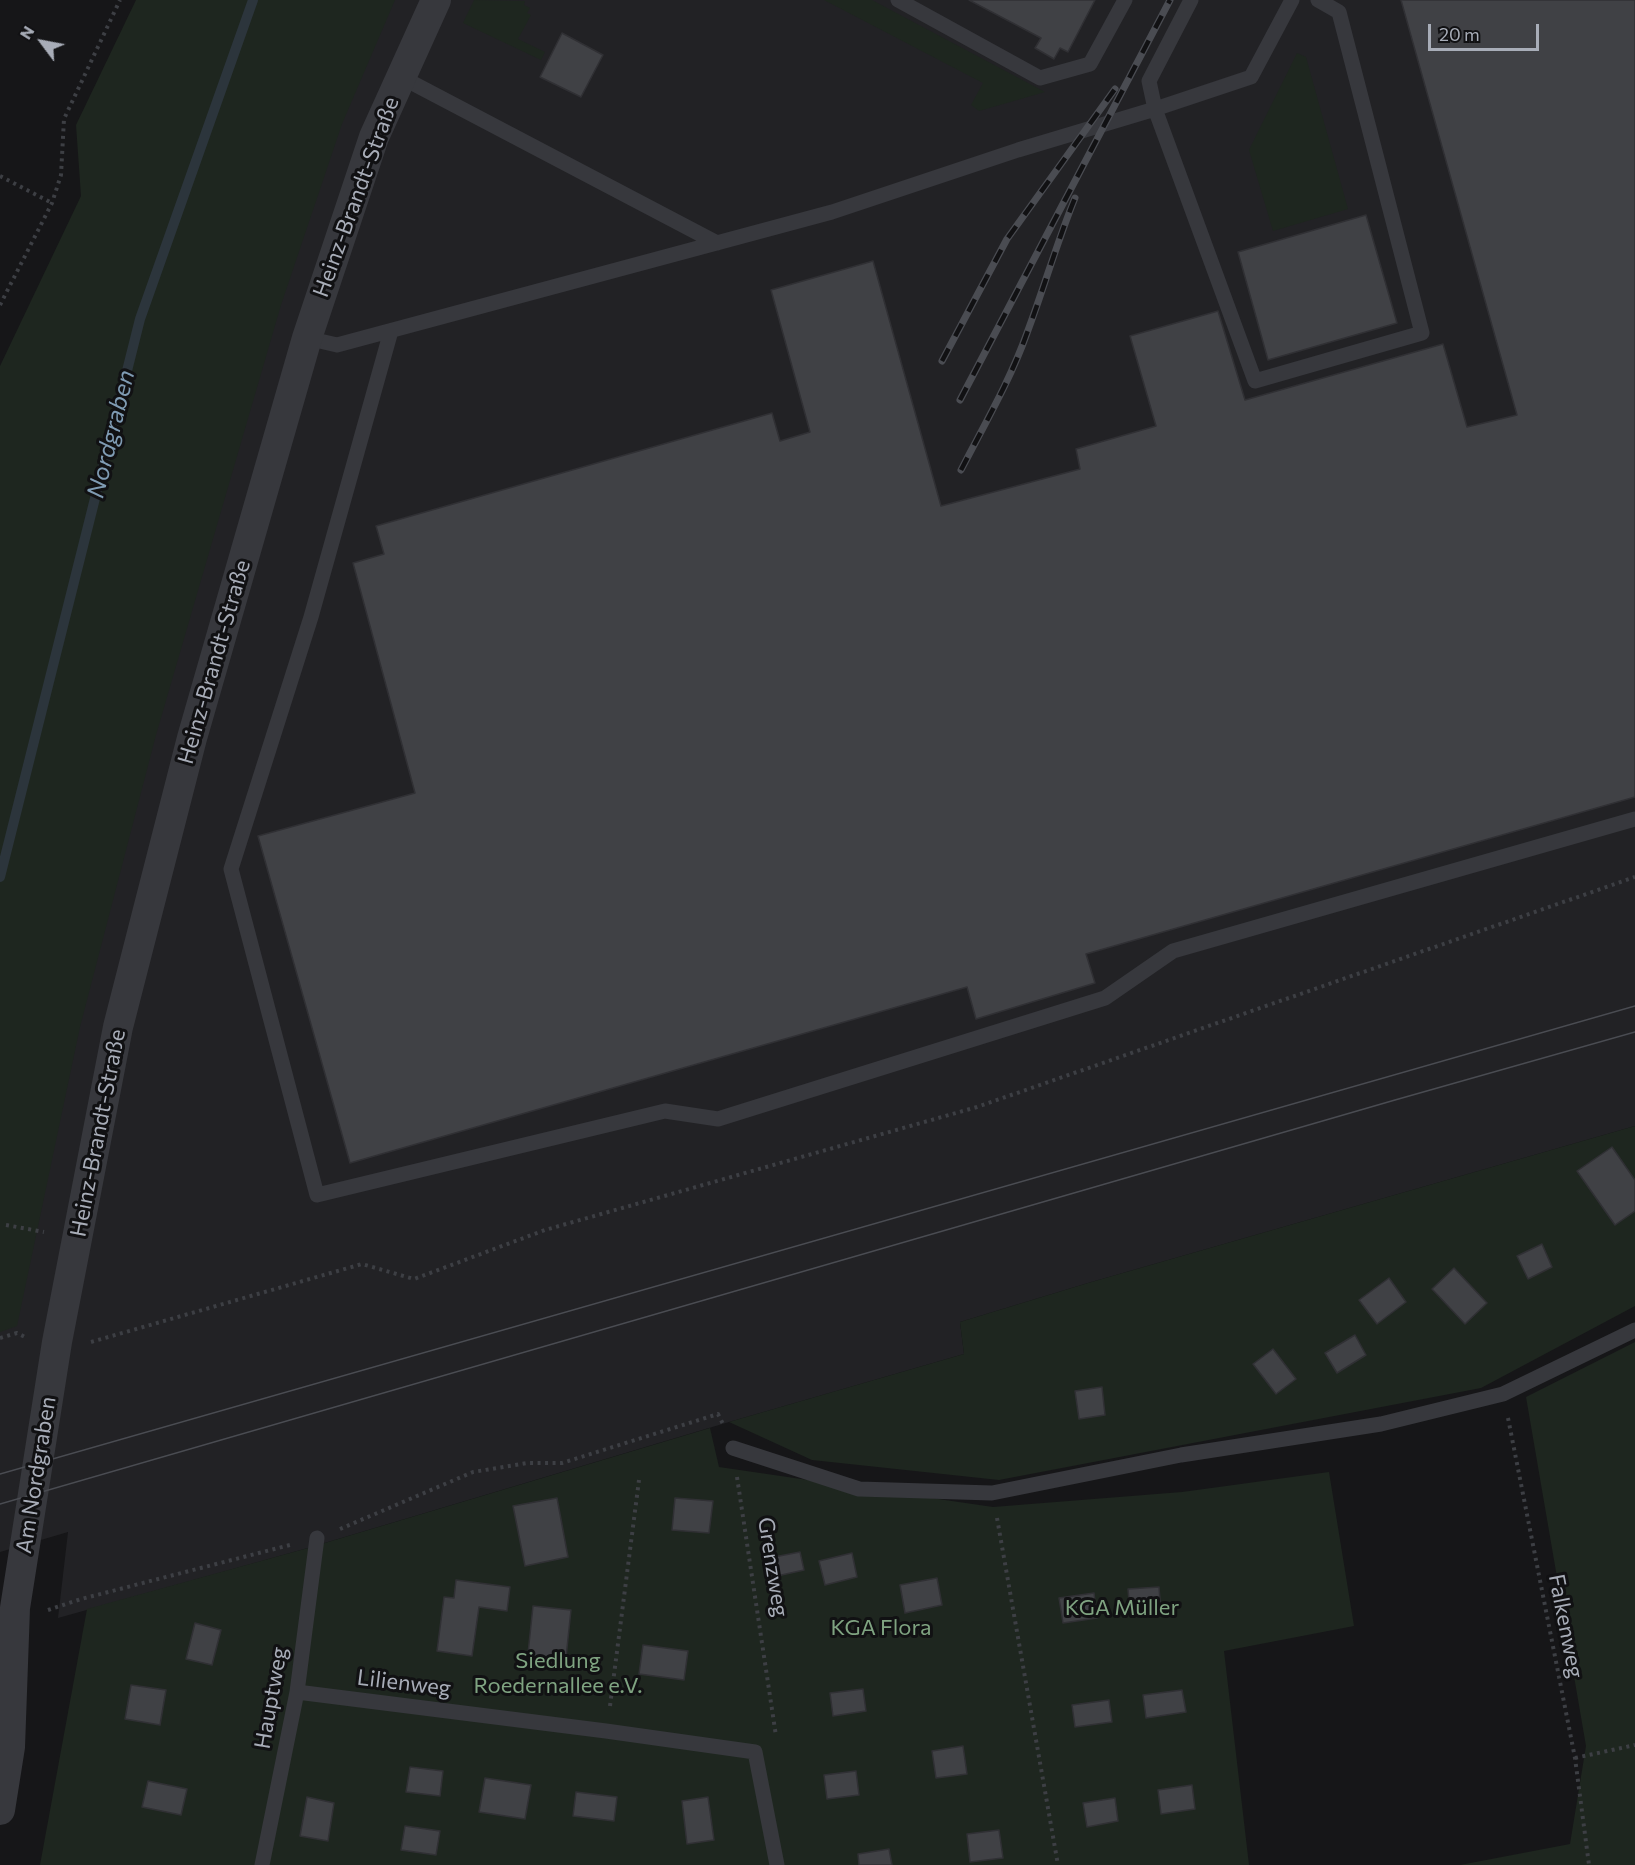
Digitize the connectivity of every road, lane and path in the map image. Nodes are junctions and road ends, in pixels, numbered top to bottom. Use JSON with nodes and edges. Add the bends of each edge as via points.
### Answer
{"nodes":[{"id":1,"x":120,"y":0,"type":"edge"},
{"id":2,"x":436,"y":0,"type":"edge"},
{"id":3,"x":898,"y":0,"type":"edge"},
{"id":4,"x":1125,"y":0,"type":"edge"},
{"id":5,"x":1292,"y":0,"type":"edge"},
{"id":6,"x":1318,"y":0,"type":"edge"},
{"id":7,"x":1188,"y":6,"type":"edge"},
{"id":8,"x":401,"y":77,"type":"junction"},
{"id":9,"x":1155,"y":110,"type":"junction"},
{"id":10,"x":0,"y":176,"type":"edge"},
{"id":11,"x":52,"y":203,"type":"junction"},
{"id":12,"x":717,"y":243,"type":"junction"},
{"id":13,"x":0,"y":305,"type":"edge"},
{"id":14,"x":391,"y":331,"type":"junction"},
{"id":15,"x":307,"y":338,"type":"junction"},
{"id":16,"x":1635,"y":819,"type":"edge"},
{"id":17,"x":1635,"y":877,"type":"edge"},
{"id":18,"x":6,"y":1225,"type":"dead end"},
{"id":19,"x":39,"y":1232,"type":"dead end"},
{"id":20,"x":1635,"y":1330,"type":"edge"},
{"id":21,"x":88,"y":1332,"type":"dead end"},
{"id":22,"x":0,"y":1338,"type":"edge"},
{"id":23,"x":28,"y":1339,"type":"dead end"},
{"id":24,"x":57,"y":1342,"type":"joint"},
{"id":25,"x":1503,"y":1394,"type":"junction"},
{"id":26,"x":733,"y":1448,"type":"junction"},
{"id":27,"x":639,"y":1480,"type":"dead end"},
{"id":28,"x":992,"y":1493,"type":"junction"},
{"id":29,"x":317,"y":1538,"type":"junction"},
{"id":30,"x":15,"y":1608,"type":"junction"},
{"id":31,"x":47,"y":1611,"type":"dead end"},
{"id":32,"x":0,"y":1650,"type":"edge"},
{"id":33,"x":297,"y":1692,"type":"junction"},
{"id":34,"x":770,"y":1692,"type":"dead end"},
{"id":35,"x":606,"y":1731,"type":"junction"},
{"id":36,"x":1635,"y":1745,"type":"edge"},
{"id":37,"x":1575,"y":1758,"type":"junction"},
{"id":38,"x":0,"y":1810,"type":"edge"},
{"id":39,"x":262,"y":1865,"type":"edge"},
{"id":40,"x":777,"y":1865,"type":"edge"},
{"id":41,"x":1058,"y":1865,"type":"edge"},
{"id":42,"x":1588,"y":1865,"type":"edge"}],
"edges":[{"from":1,"to":11,"type":"path","via":[[64,119],[61,176]]},
{"from":2,"to":8,"type":"street","name":"Heinz-Brandt-Straße"},
{"from":3,"to":4,"type":"lane","via":[[1040,78],[1090,64]]},
{"from":5,"to":9,"type":"lane","via":[[1251,77]]},
{"from":6,"to":9,"type":"lane","via":[[1339,12],[1422,333],[1255,381]]},
{"from":7,"to":9,"type":"lane","via":[[1149,81]]},
{"from":8,"to":12,"type":"lane"},
{"from":8,"to":15,"type":"street","name":"Heinz-Brandt-Straße","via":[[374,137]]},
{"from":9,"to":12,"type":"lane","via":[[1018,150],[832,212]]},
{"from":10,"to":11,"type":"path"},
{"from":11,"to":13,"type":"path"},
{"from":12,"to":14,"type":"lane"},
{"from":14,"to":15,"type":"lane","via":[[337,345]]},
{"from":14,"to":16,"type":"lane","via":[[311,617],[231,869],[317,1195],[665,1111],[718,1119],[1105,998],[1173,951]]},
{"from":15,"to":24,"type":"street","name":"Heinz-Brandt-Straße","via":[[192,738],[121,1016]]},
{"from":17,"to":21,"type":"path","via":[[977,1107],[545,1230],[414,1279],[362,1264],[85,1344]]},
{"from":18,"to":19,"type":"path"},
{"from":20,"to":25,"type":"lane"},
{"from":22,"to":23,"type":"path","via":[[17,1333]]},
{"from":24,"to":30,"type":"street","name":"Am Nordgraben"},
{"from":25,"to":28,"type":"lane","via":[[1381,1424],[1181,1455]]},
{"from":25,"to":37,"type":"path","name":"Falkenweg"},
{"from":26,"to":28,"type":"lane","via":[[859,1489]]},
{"from":26,"to":29,"type":"path","name":"Grenzweg","via":[[718,1414],[562,1463],[526,1463],[473,1472]]},
{"from":26,"to":34,"type":"path","name":"Grenzweg"},
{"from":27,"to":35,"type":"path"},
{"from":28,"to":41,"type":"path"},
{"from":29,"to":31,"type":"path"},
{"from":29,"to":33,"type":"lane","name":"Hauptweg"},
{"from":30,"to":32,"type":"street","name":"Am Nordgraben"},
{"from":30,"to":38,"type":"street","name":"Am Nordgraben","via":[[10,1747]]},
{"from":33,"to":35,"type":"lane","name":"Lilienweg"},
{"from":33,"to":39,"type":"lane","name":"Hauptweg"},
{"from":35,"to":40,"type":"lane","name":"Lilienweg","via":[[755,1752]]},
{"from":36,"to":37,"type":"path"},
{"from":37,"to":42,"type":"path","name":"Falkenweg"}]}
